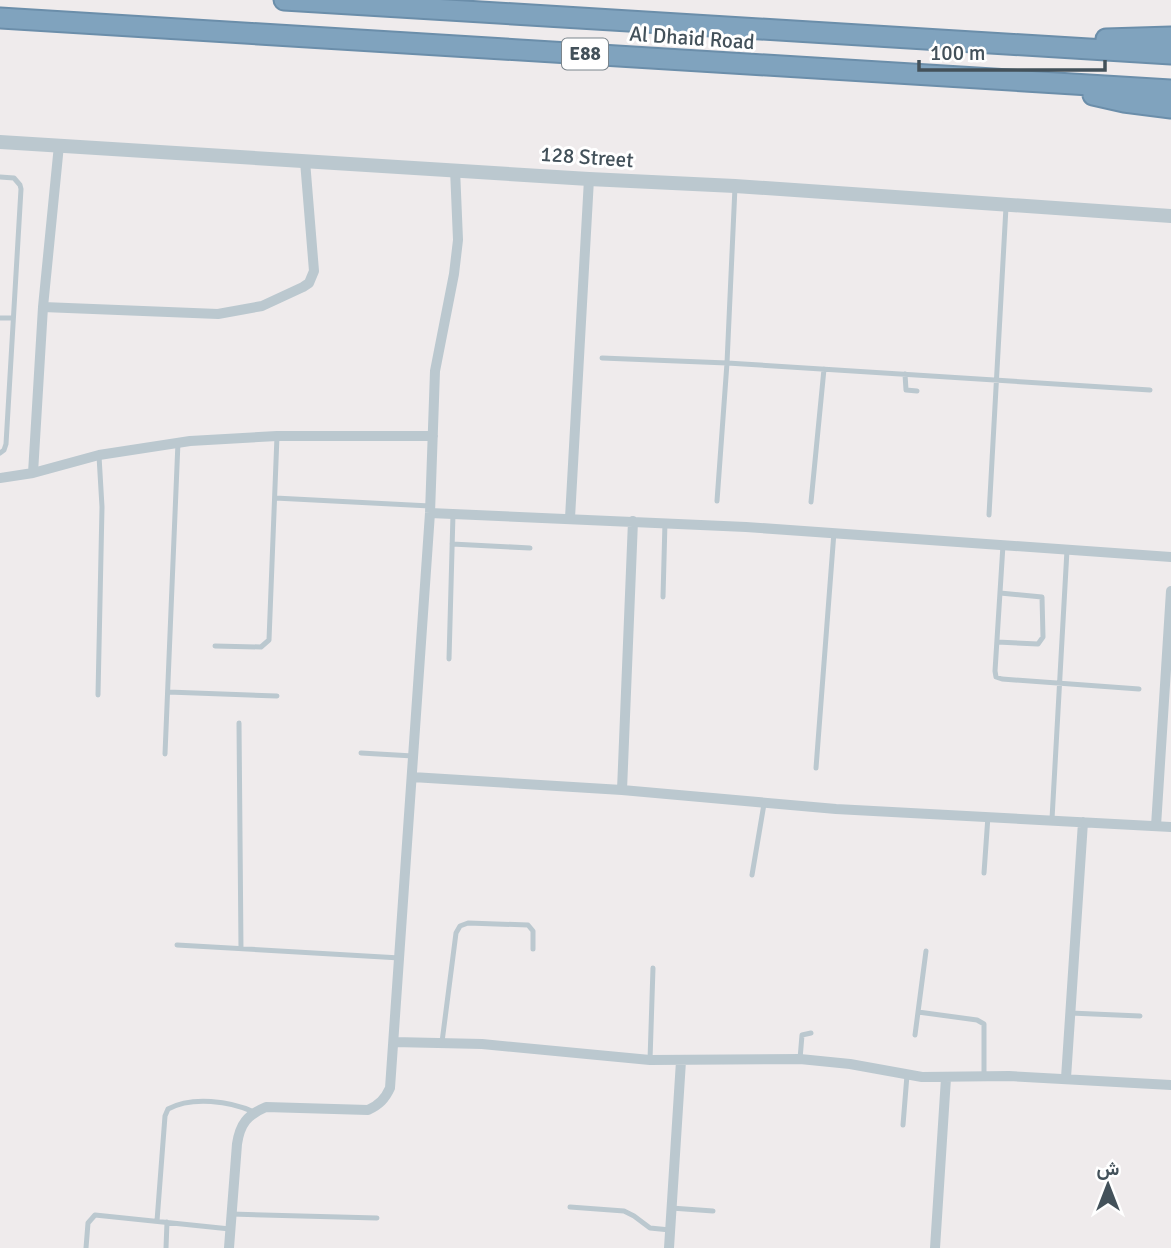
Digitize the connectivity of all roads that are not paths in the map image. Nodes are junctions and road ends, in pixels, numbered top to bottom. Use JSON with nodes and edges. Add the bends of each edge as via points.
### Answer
{"nodes":[{"id":1,"x":284,"y":0,"type":"edge"},
{"id":2,"x":0,"y":18,"type":"edge"},
{"id":3,"x":1171,"y":37,"type":"edge"},
{"id":4,"x":1046,"y":46,"type":"junction"},
{"id":5,"x":1171,"y":54,"type":"edge"},
{"id":6,"x":1051,"y":83,"type":"junction"},
{"id":7,"x":1171,"y":90,"type":"edge"},
{"id":8,"x":1171,"y":107,"type":"edge"},
{"id":9,"x":0,"y":142,"type":"edge"},
{"id":10,"x":59,"y":145,"type":"junction"},
{"id":11,"x":305,"y":161,"type":"junction"},
{"id":12,"x":455,"y":169,"type":"junction"},
{"id":13,"x":0,"y":177,"type":"edge"},
{"id":14,"x":589,"y":179,"type":"junction"},
{"id":15,"x":735,"y":186,"type":"junction"},
{"id":16,"x":1007,"y":204,"type":"junction"},
{"id":17,"x":1171,"y":216,"type":"edge"},
{"id":18,"x":43,"y":307,"type":"junction"},
{"id":19,"x":0,"y":318,"type":"edge"},
{"id":20,"x":13,"y":318,"type":"junction"},
{"id":21,"x":602,"y":358,"type":"dead end"},
{"id":22,"x":727,"y":363,"type":"junction"},
{"id":23,"x":824,"y":369,"type":"junction"},
{"id":24,"x":905,"y":374,"type":"junction"},
{"id":25,"x":996,"y":379,"type":"junction"},
{"id":26,"x":1150,"y":390,"type":"dead end"},
{"id":27,"x":917,"y":391,"type":"dead end"},
{"id":28,"x":277,"y":436,"type":"junction"},
{"id":29,"x":433,"y":436,"type":"junction"},
{"id":30,"x":178,"y":442,"type":"junction"},
{"id":31,"x":0,"y":453,"type":"edge"},
{"id":32,"x":99,"y":455,"type":"junction"},
{"id":33,"x":33,"y":473,"type":"junction"},
{"id":34,"x":0,"y":478,"type":"edge"},
{"id":35,"x":275,"y":498,"type":"junction"},
{"id":36,"x":717,"y":501,"type":"dead end"},
{"id":37,"x":811,"y":502,"type":"dead end"},
{"id":38,"x":430,"y":509,"type":"junction"},
{"id":39,"x":453,"y":514,"type":"junction"},
{"id":40,"x":989,"y":515,"type":"dead end"},
{"id":41,"x":570,"y":518,"type":"junction"},
{"id":42,"x":633,"y":521,"type":"junction"},
{"id":43,"x":665,"y":522,"type":"junction"},
{"id":44,"x":834,"y":532,"type":"junction"},
{"id":45,"x":452,"y":544,"type":"junction"},
{"id":46,"x":1003,"y":545,"type":"junction"},
{"id":47,"x":530,"y":548,"type":"dead end"},
{"id":48,"x":1067,"y":550,"type":"junction"},
{"id":49,"x":1171,"y":557,"type":"edge"},
{"id":50,"x":1171,"y":591,"type":"edge"},
{"id":51,"x":1000,"y":593,"type":"junction"},
{"id":52,"x":663,"y":597,"type":"dead end"},
{"id":53,"x":996,"y":642,"type":"junction"},
{"id":54,"x":215,"y":646,"type":"dead end"},
{"id":55,"x":449,"y":659,"type":"dead end"},
{"id":56,"x":1059,"y":683,"type":"junction"},
{"id":57,"x":1139,"y":689,"type":"dead end"},
{"id":58,"x":168,"y":692,"type":"junction"},
{"id":59,"x":98,"y":695,"type":"dead end"},
{"id":60,"x":278,"y":696,"type":"dead end"},
{"id":61,"x":239,"y":723,"type":"dead end"},
{"id":62,"x":361,"y":752,"type":"dead end"},
{"id":63,"x":165,"y":754,"type":"dead end"},
{"id":64,"x":413,"y":756,"type":"junction"},
{"id":65,"x":816,"y":768,"type":"dead end"},
{"id":66,"x":412,"y":777,"type":"junction"},
{"id":67,"x":622,"y":790,"type":"junction"},
{"id":68,"x":764,"y":804,"type":"junction"},
{"id":69,"x":988,"y":816,"type":"junction"},
{"id":70,"x":1052,"y":819,"type":"junction"},
{"id":71,"x":1083,"y":822,"type":"junction"},
{"id":72,"x":1156,"y":826,"type":"junction"},
{"id":73,"x":1171,"y":827,"type":"edge"},
{"id":74,"x":984,"y":873,"type":"dead end"},
{"id":75,"x":751,"y":874,"type":"dead end"},
{"id":76,"x":177,"y":945,"type":"dead end"},
{"id":77,"x":241,"y":949,"type":"junction"},
{"id":78,"x":533,"y":949,"type":"dead end"},
{"id":79,"x":926,"y":951,"type":"dead end"},
{"id":80,"x":400,"y":958,"type":"junction"},
{"id":81,"x":653,"y":968,"type":"dead end"},
{"id":82,"x":918,"y":1012,"type":"junction"},
{"id":83,"x":1070,"y":1013,"type":"junction"},
{"id":84,"x":1140,"y":1016,"type":"dead end"},
{"id":85,"x":811,"y":1033,"type":"dead end"},
{"id":86,"x":915,"y":1035,"type":"dead end"},
{"id":87,"x":394,"y":1042,"type":"junction"},
{"id":88,"x":442,"y":1042,"type":"junction"},
{"id":89,"x":800,"y":1059,"type":"junction"},
{"id":90,"x":650,"y":1060,"type":"junction"},
{"id":91,"x":681,"y":1061,"type":"junction"},
{"id":92,"x":907,"y":1075,"type":"junction"},
{"id":93,"x":984,"y":1076,"type":"junction"},
{"id":94,"x":946,"y":1078,"type":"junction"},
{"id":95,"x":1066,"y":1078,"type":"junction"},
{"id":96,"x":1171,"y":1085,"type":"edge"},
{"id":97,"x":254,"y":1112,"type":"junction"},
{"id":98,"x":903,"y":1125,"type":"dead end"},
{"id":99,"x":570,"y":1207,"type":"dead end"},
{"id":100,"x":671,"y":1208,"type":"junction"},
{"id":101,"x":713,"y":1211,"type":"dead end"},
{"id":102,"x":231,"y":1214,"type":"junction"},
{"id":103,"x":377,"y":1218,"type":"dead end"},
{"id":104,"x":158,"y":1221,"type":"junction"},
{"id":105,"x":167,"y":1222,"type":"junction"},
{"id":106,"x":230,"y":1229,"type":"junction"},
{"id":107,"x":670,"y":1230,"type":"junction"},
{"id":108,"x":86,"y":1248,"type":"edge"},
{"id":109,"x":166,"y":1248,"type":"edge"},
{"id":110,"x":229,"y":1248,"type":"edge"},
{"id":111,"x":669,"y":1248,"type":"edge"},
{"id":112,"x":935,"y":1248,"type":"edge"}],
"edges":[{"from":1,"to":4,"type":"highway","name":"Al Dhaid Road","number":"E88"},
{"from":2,"to":6,"type":"highway","name":"Al Dhaid Road","number":"E88"},
{"from":3,"to":4,"type":"highway"},
{"from":4,"to":5,"type":"highway","name":"Al Dhaid Road","number":"E88"},
{"from":6,"to":7,"type":"highway","name":"Al Dhaid Road","number":"E88"},
{"from":6,"to":8,"type":"highway","via":[[1111,99]]},
{"from":9,"to":10,"type":"street","name":"128 Street"},
{"from":10,"to":11,"type":"street","name":"128 Street"},
{"from":10,"to":18,"type":"street"},
{"from":11,"to":12,"type":"street","name":"128 Street"},
{"from":11,"to":18,"type":"street","via":[[314,271],[303,287],[262,306],[218,314]]},
{"from":12,"to":14,"type":"street","name":"128 Street"},
{"from":12,"to":29,"type":"street","via":[[458,240],[435,371]]},
{"from":13,"to":20,"type":"lane","via":[[14,178],[20,185]]},
{"from":14,"to":15,"type":"street","name":"128 Street"},
{"from":14,"to":41,"type":"street"},
{"from":15,"to":16,"type":"street","name":"128 Street"},
{"from":15,"to":22,"type":"lane"},
{"from":16,"to":17,"type":"street","name":"128 Street"},
{"from":16,"to":25,"type":"lane"},
{"from":18,"to":33,"type":"street"},
{"from":19,"to":20,"type":"lane"},
{"from":20,"to":31,"type":"lane","via":[[6,444]]},
{"from":21,"to":22,"type":"lane"},
{"from":22,"to":23,"type":"lane"},
{"from":22,"to":36,"type":"lane"},
{"from":23,"to":24,"type":"lane"},
{"from":23,"to":37,"type":"lane"},
{"from":24,"to":25,"type":"lane"},
{"from":24,"to":27,"type":"lane","via":[[905,389]]},
{"from":25,"to":26,"type":"lane"},
{"from":25,"to":40,"type":"lane"},
{"from":28,"to":29,"type":"street"},
{"from":28,"to":30,"type":"street"},
{"from":28,"to":35,"type":"lane"},
{"from":29,"to":38,"type":"street"},
{"from":30,"to":32,"type":"street"},
{"from":30,"to":58,"type":"lane"},
{"from":32,"to":33,"type":"street"},
{"from":32,"to":59,"type":"lane"},
{"from":33,"to":34,"type":"street"},
{"from":35,"to":38,"type":"lane"},
{"from":35,"to":54,"type":"lane","via":[[269,640],[261,647]]},
{"from":38,"to":39,"type":"street"},
{"from":38,"to":64,"type":"street"},
{"from":39,"to":41,"type":"street"},
{"from":39,"to":45,"type":"lane"},
{"from":41,"to":42,"type":"street"},
{"from":42,"to":43,"type":"street"},
{"from":42,"to":67,"type":"street"},
{"from":43,"to":44,"type":"street"},
{"from":43,"to":52,"type":"lane"},
{"from":44,"to":46,"type":"street"},
{"from":44,"to":65,"type":"lane"},
{"from":45,"to":47,"type":"lane"},
{"from":45,"to":55,"type":"lane"},
{"from":46,"to":48,"type":"street"},
{"from":46,"to":51,"type":"lane"},
{"from":48,"to":49,"type":"street"},
{"from":48,"to":56,"type":"lane"},
{"from":50,"to":72,"type":"street"},
{"from":51,"to":53,"type":"lane"},
{"from":51,"to":53,"type":"lane","via":[[1042,597],[1043,637],[1038,644]]},
{"from":53,"to":56,"type":"lane","via":[[995,674],[999,679]]},
{"from":56,"to":57,"type":"lane"},
{"from":56,"to":70,"type":"lane"},
{"from":58,"to":60,"type":"lane"},
{"from":58,"to":63,"type":"lane"},
{"from":61,"to":77,"type":"lane"},
{"from":62,"to":64,"type":"lane"},
{"from":64,"to":66,"type":"street"},
{"from":66,"to":67,"type":"street"},
{"from":66,"to":80,"type":"street"},
{"from":67,"to":68,"type":"street"},
{"from":68,"to":69,"type":"street"},
{"from":68,"to":75,"type":"lane"},
{"from":69,"to":70,"type":"street"},
{"from":69,"to":74,"type":"lane"},
{"from":70,"to":71,"type":"street"},
{"from":71,"to":72,"type":"street"},
{"from":71,"to":83,"type":"street"},
{"from":72,"to":73,"type":"street"},
{"from":76,"to":77,"type":"lane"},
{"from":77,"to":80,"type":"lane"},
{"from":78,"to":88,"type":"lane","via":[[533,931],[527,926],[460,926]]},
{"from":79,"to":82,"type":"lane"},
{"from":80,"to":87,"type":"street"},
{"from":81,"to":90,"type":"lane"},
{"from":82,"to":86,"type":"lane"},
{"from":82,"to":93,"type":"lane","via":[[984,1024]]},
{"from":83,"to":84,"type":"lane"},
{"from":83,"to":95,"type":"street"},
{"from":85,"to":89,"type":"lane","via":[[802,1035]]},
{"from":87,"to":88,"type":"street"},
{"from":87,"to":97,"type":"street","via":[[390,1088],[378,1105],[356,1111],[266,1107]]},
{"from":88,"to":90,"type":"street"},
{"from":89,"to":91,"type":"street"},
{"from":89,"to":92,"type":"street"},
{"from":90,"to":91,"type":"street"},
{"from":91,"to":100,"type":"street"},
{"from":92,"to":94,"type":"street"},
{"from":92,"to":98,"type":"lane"},
{"from":93,"to":94,"type":"street"},
{"from":93,"to":95,"type":"street"},
{"from":94,"to":112,"type":"street"},
{"from":95,"to":96,"type":"street"},
{"from":97,"to":102,"type":"street","via":[[239,1132]]},
{"from":97,"to":104,"type":"lane","via":[[192,1102],[168,1110]]},
{"from":99,"to":107,"type":"lane","via":[[624,1211],[645,1226]]},
{"from":100,"to":101,"type":"lane"},
{"from":100,"to":107,"type":"street"},
{"from":102,"to":103,"type":"lane"},
{"from":102,"to":106,"type":"street"},
{"from":104,"to":105,"type":"lane"},
{"from":104,"to":108,"type":"lane","via":[[95,1215],[88,1223]]},
{"from":105,"to":106,"type":"lane"},
{"from":105,"to":109,"type":"lane"},
{"from":106,"to":110,"type":"street"},
{"from":107,"to":111,"type":"street"}]}
